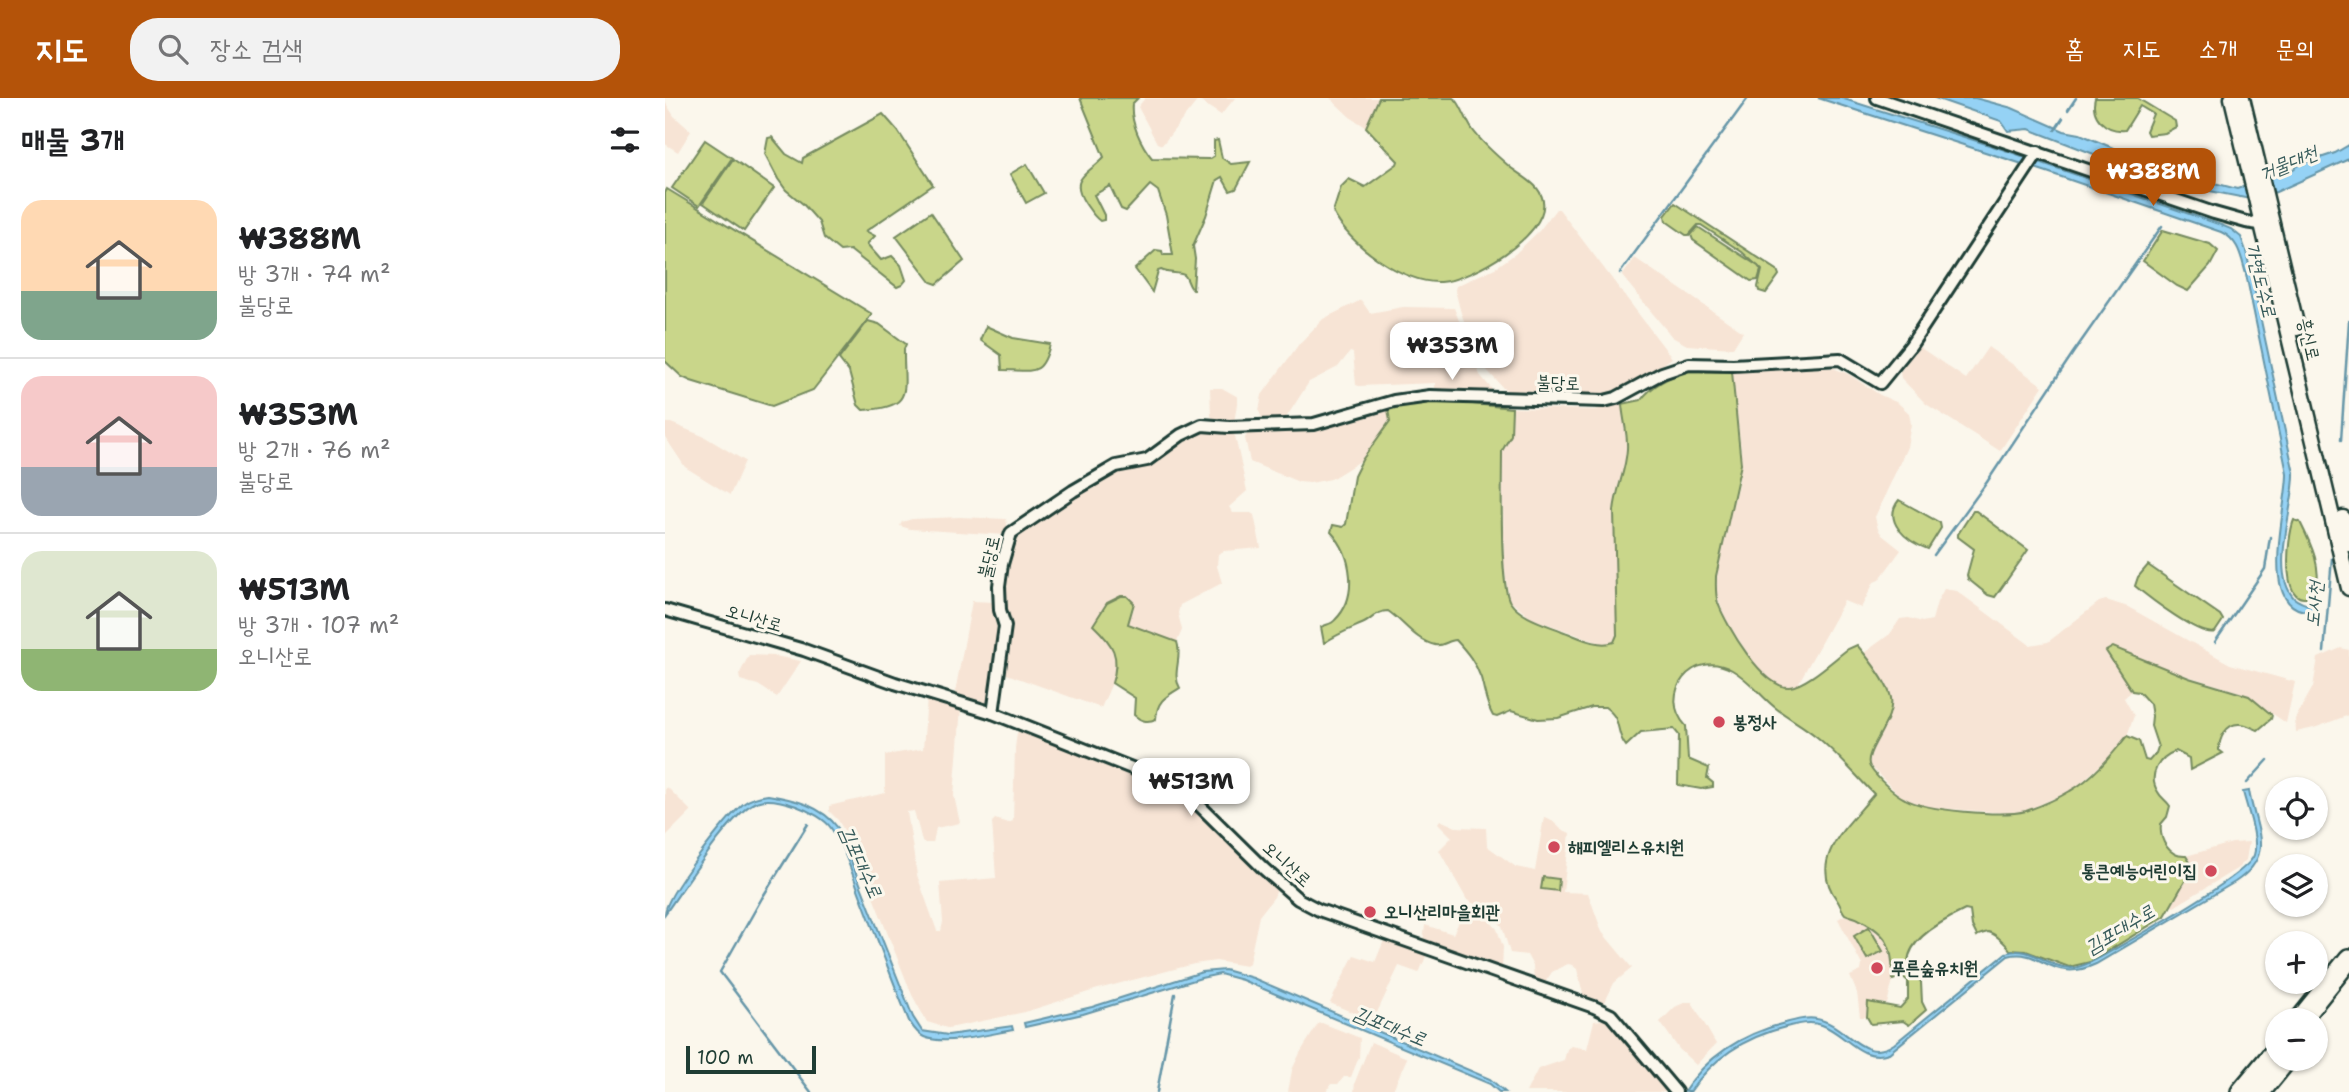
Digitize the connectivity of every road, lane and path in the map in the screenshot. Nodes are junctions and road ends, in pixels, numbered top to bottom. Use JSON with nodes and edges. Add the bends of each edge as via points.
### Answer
{"nodes":[{"id":1,"x":1877,"y":98,"type":"edge"},
{"id":2,"x":2232,"y":98,"type":"edge"},
{"id":3,"x":2242,"y":98,"type":"edge"},
{"id":4,"x":2038,"y":152,"type":"junction"},
{"id":5,"x":2255,"y":170,"type":"junction"},
{"id":6,"x":2268,"y":225,"type":"junction"},
{"id":7,"x":2349,"y":544,"type":"edge"},
{"id":8,"x":2349,"y":588,"type":"edge"},
{"id":9,"x":665,"y":610,"type":"edge"},
{"id":10,"x":993,"y":713,"type":"junction"},
{"id":11,"x":2349,"y":959,"type":"edge"},
{"id":12,"x":2349,"y":980,"type":"edge"},
{"id":13,"x":2310,"y":1008,"type":"edge"},
{"id":14,"x":2327,"y":1008,"type":"edge"},
{"id":15,"x":2265,"y":1063,"type":"edge"},
{"id":16,"x":2277,"y":1071,"type":"edge"},
{"id":17,"x":1676,"y":1092,"type":"edge"},
{"id":18,"x":2241,"y":1092,"type":"edge"},
{"id":19,"x":2260,"y":1092,"type":"edge"}],
"edges":[{"from":1,"to":4,"type":"street"},
{"from":2,"to":5,"type":"main road","name":"흥신로"},
{"from":3,"to":5,"type":"main road","name":"흥신로"},
{"from":4,"to":6,"type":"street","via":[[2214,213]]},
{"from":4,"to":10,"type":"street","name":"불당로","via":[[1911,345],[1880,383],[1840,359],[1689,364],[1604,401],[1430,396],[1394,401],[1314,424],[1202,425],[1147,460],[1116,466],[1011,533],[1000,575],[1005,626]]},
{"from":5,"to":6,"type":"main road","name":"흥신로"},
{"from":6,"to":7,"type":"main road","name":"흥신로"},
{"from":6,"to":8,"type":"main road","name":"흥신로"},
{"from":9,"to":10,"type":"street","name":"오니산로"},
{"from":10,"to":17,"type":"street","name":"오니산로","via":[[1181,790],[1282,886],[1319,910],[1611,1015]]},
{"from":11,"to":13,"type":"highway"},
{"from":12,"to":14,"type":"highway"},
{"from":15,"to":18,"type":"highway"},
{"from":16,"to":19,"type":"highway"}]}
